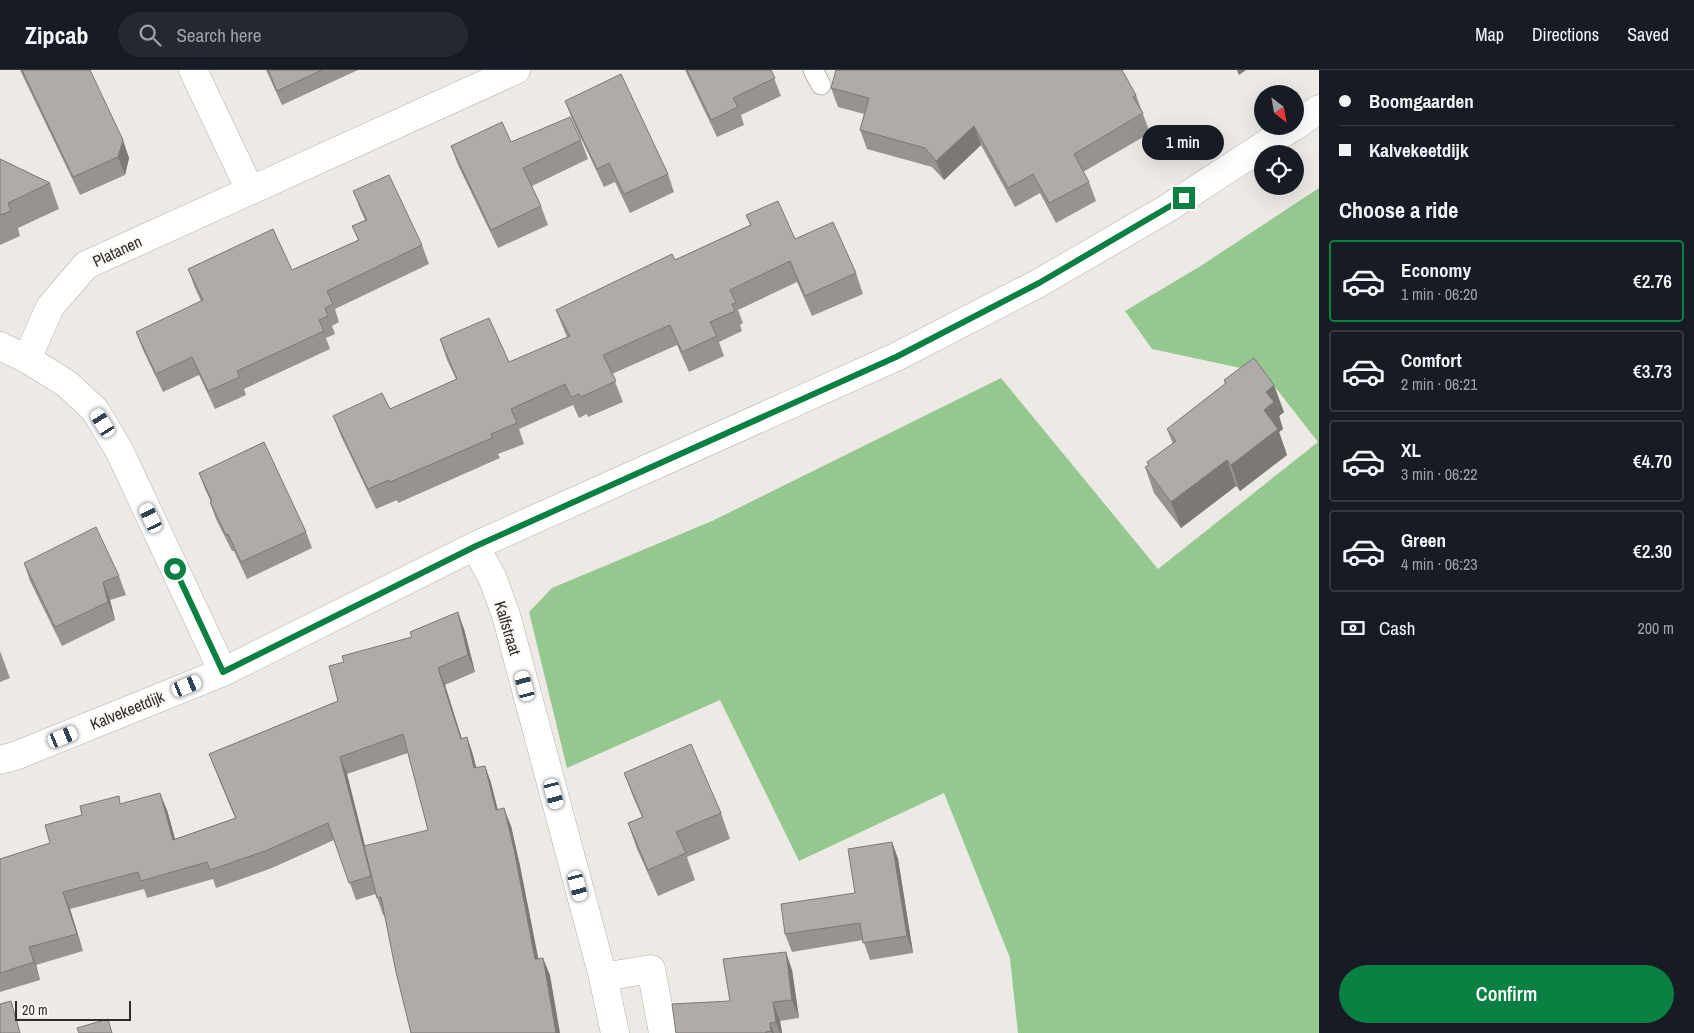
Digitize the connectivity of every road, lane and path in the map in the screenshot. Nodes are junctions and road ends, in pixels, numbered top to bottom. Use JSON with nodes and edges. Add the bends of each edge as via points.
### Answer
{"nodes":[{"id":1,"x":193,"y":70,"type":"edge"},
{"id":2,"x":516,"y":70,"type":"edge"},
{"id":3,"x":1319,"y":109,"type":"edge"},
{"id":4,"x":1304,"y":119,"type":"edge"},
{"id":5,"x":1280,"y":135,"type":"edge"},
{"id":6,"x":250,"y":190,"type":"junction"},
{"id":7,"x":0,"y":346,"type":"edge"},
{"id":8,"x":27,"y":359,"type":"junction"},
{"id":9,"x":476,"y":546,"type":"junction"},
{"id":10,"x":223,"y":672,"type":"junction"},
{"id":11,"x":0,"y":760,"type":"edge"},
{"id":12,"x":603,"y":977,"type":"junction"},
{"id":13,"x":615,"y":1033,"type":"edge"},
{"id":14,"x":663,"y":1033,"type":"edge"}],
"edges":[{"from":1,"to":6,"type":"street"},
{"from":2,"to":6,"type":"street","name":"Platanen"},
{"from":3,"to":4,"type":"street","name":"Kalvekeetdijk"},
{"from":5,"to":9,"type":"street","name":"Kalvekeetdijk","via":[[1168,208],[1048,278],[912,348]]},
{"from":6,"to":8,"type":"street","name":"Platanen","via":[[86,265],[50,307]]},
{"from":7,"to":8,"type":"street"},
{"from":8,"to":10,"type":"street","via":[[67,384],[95,410],[119,450]]},
{"from":9,"to":10,"type":"street","name":"Kalvekeetdijk"},
{"from":9,"to":12,"type":"street","name":"Kalfstraat","via":[[506,615]]},
{"from":10,"to":11,"type":"street","name":"Kalvekeetdijk"},
{"from":12,"to":13,"type":"street","name":"Kalfstraat"},
{"from":12,"to":14,"type":"street","via":[[651,969]]}]}
